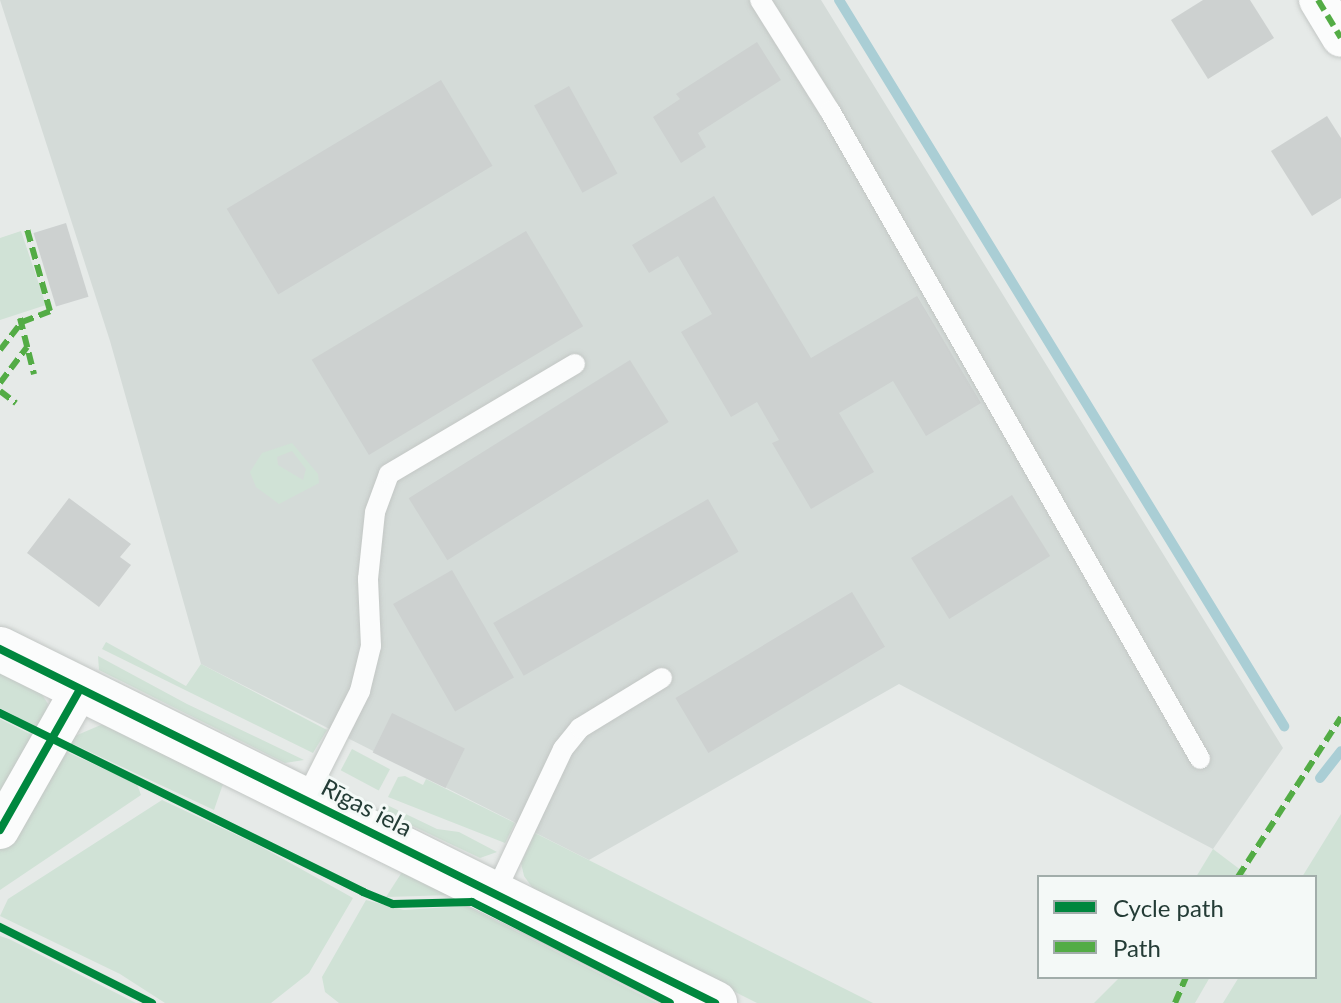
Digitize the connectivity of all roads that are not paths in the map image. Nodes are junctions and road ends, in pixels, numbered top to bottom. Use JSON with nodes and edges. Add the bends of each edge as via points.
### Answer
{"nodes":[{"id":1,"x":760,"y":0,"type":"edge"},
{"id":2,"x":1318,"y":0,"type":"edge"},
{"id":3,"x":1341,"y":38,"type":"edge"},
{"id":4,"x":575,"y":364,"type":"dead end"},
{"id":5,"x":0,"y":649,"type":"edge"},
{"id":6,"x":662,"y":678,"type":"dead end"},
{"id":7,"x":80,"y":689,"type":"junction"},
{"id":8,"x":1200,"y":759,"type":"dead end"},
{"id":9,"x":306,"y":798,"type":"junction"},
{"id":10,"x":0,"y":830,"type":"edge"},
{"id":11,"x":495,"y":893,"type":"junction"},
{"id":12,"x":715,"y":1003,"type":"edge"}],
"edges":[{"from":1,"to":8,"type":"lane","via":[[830,111]]},
{"from":2,"to":3,"type":"street"},
{"from":4,"to":9,"type":"lane","via":[[389,474],[375,512],[368,579],[371,646],[360,691]]},
{"from":5,"to":7,"type":"main road","name":"Rīgas iela"},
{"from":6,"to":11,"type":"lane","via":[[580,728],[563,749]]},
{"from":7,"to":9,"type":"main road","name":"Rīgas iela"},
{"from":7,"to":10,"type":"street"},
{"from":9,"to":11,"type":"main road","name":"Rīgas iela"},
{"from":11,"to":12,"type":"main road","name":"Rīgas iela"}]}
